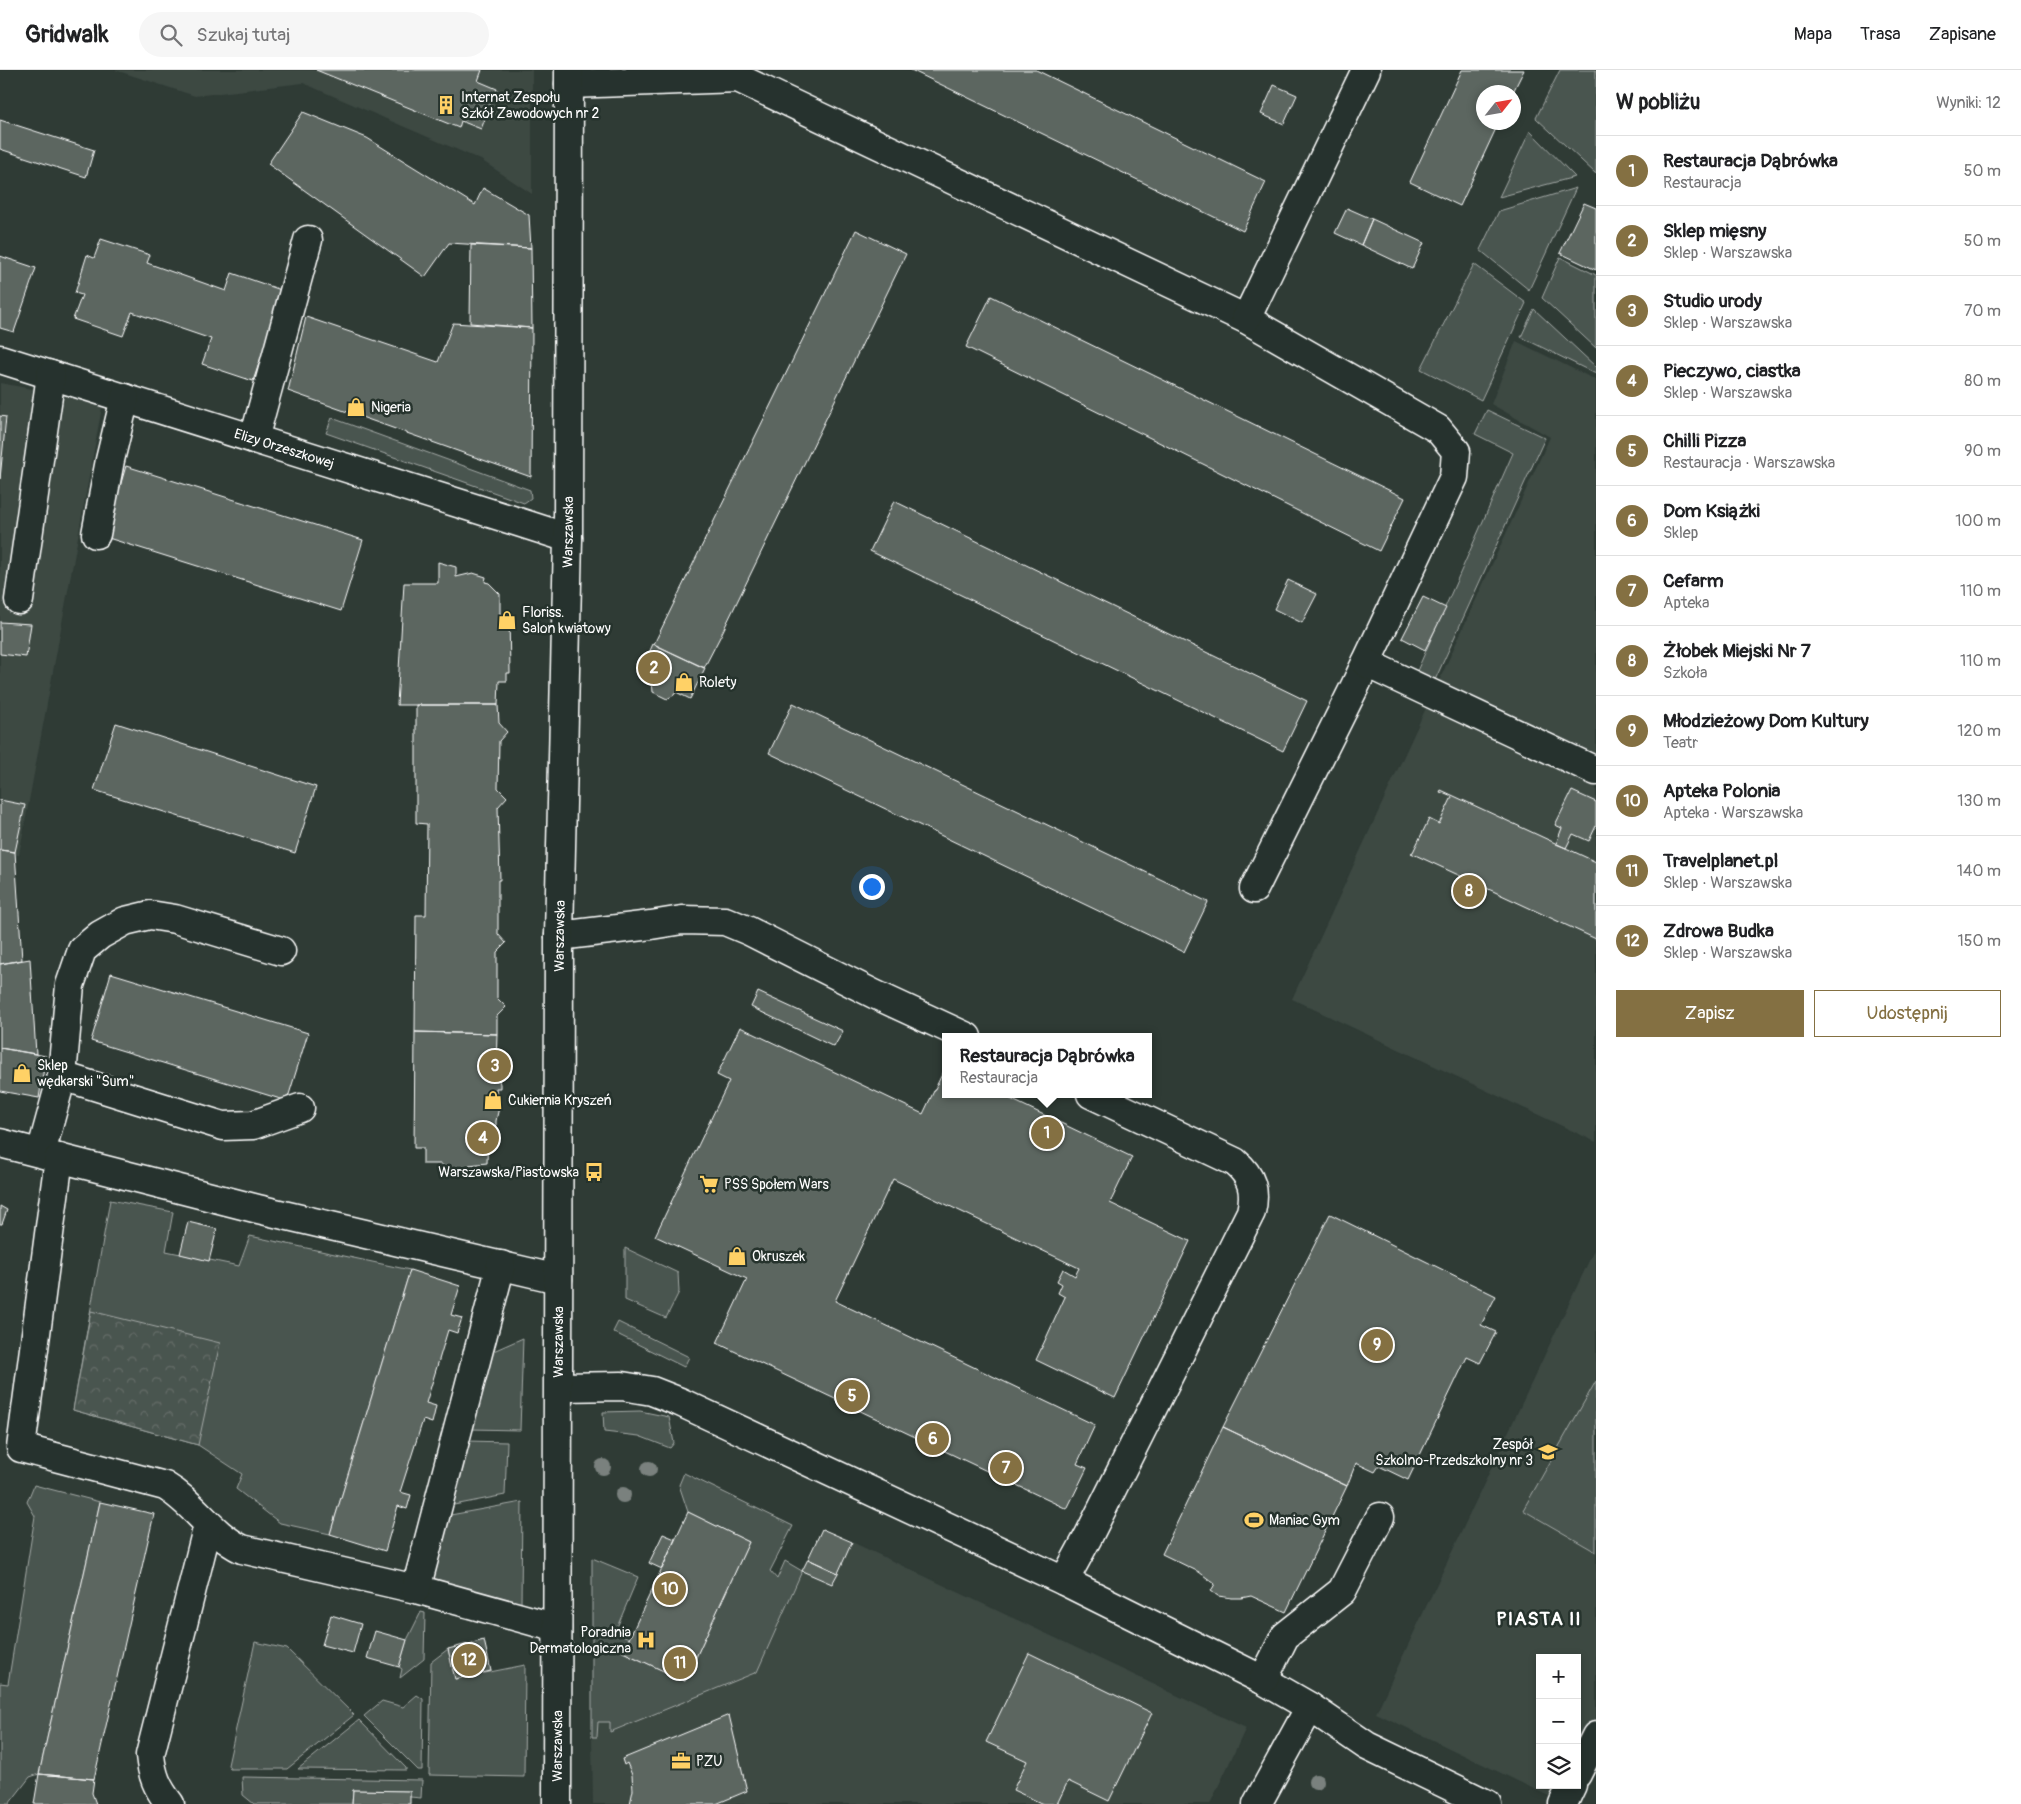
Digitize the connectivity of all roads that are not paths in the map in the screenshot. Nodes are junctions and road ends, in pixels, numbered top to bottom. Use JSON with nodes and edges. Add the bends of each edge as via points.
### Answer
{"nodes":[{"id":1,"x":1366,"y":70,"type":"edge"},
{"id":2,"x":569,"y":77,"type":"edge"},
{"id":3,"x":308,"y":240,"type":"dead end"},
{"id":4,"x":1246,"y":319,"type":"junction"},
{"id":5,"x":0,"y":359,"type":"edge"},
{"id":6,"x":51,"y":375,"type":"junction"},
{"id":7,"x":125,"y":398,"type":"junction"},
{"id":8,"x":254,"y":439,"type":"junction"},
{"id":9,"x":96,"y":534,"type":"dead end"},
{"id":10,"x":568,"y":538,"type":"junction"},
{"id":11,"x":20,"y":600,"type":"dead end"},
{"id":12,"x":1366,"y":663,"type":"junction"},
{"id":13,"x":1596,"y":771,"type":"edge"},
{"id":14,"x":1254,"y":890,"type":"dead end"},
{"id":15,"x":560,"y":936,"type":"junction"},
{"id":16,"x":281,"y":951,"type":"dead end"},
{"id":17,"x":958,"y":1033,"type":"edge"},
{"id":18,"x":62,"y":1076,"type":"junction"},
{"id":19,"x":1099,"y":1098,"type":"edge"},
{"id":20,"x":300,"y":1108,"type":"dead end"},
{"id":21,"x":0,"y":1143,"type":"edge"},
{"id":22,"x":50,"y":1155,"type":"junction"},
{"id":23,"x":500,"y":1265,"type":"junction"},
{"id":24,"x":558,"y":1279,"type":"junction"},
{"id":25,"x":560,"y":1387,"type":"junction"},
{"id":26,"x":1380,"y":1517,"type":"dead end"},
{"id":27,"x":208,"y":1525,"type":"junction"},
{"id":28,"x":1064,"y":1581,"type":"junction"},
{"id":29,"x":416,"y":1589,"type":"junction"},
{"id":30,"x":557,"y":1628,"type":"junction"},
{"id":31,"x":1264,"y":1680,"type":"junction"},
{"id":32,"x":1310,"y":1707,"type":"junction"},
{"id":33,"x":1596,"y":1736,"type":"edge"},
{"id":34,"x":1581,"y":1766,"type":"edge"},
{"id":35,"x":1570,"y":1789,"type":"edge"},
{"id":36,"x":170,"y":1804,"type":"edge"},
{"id":37,"x":557,"y":1804,"type":"edge"},
{"id":38,"x":1257,"y":1804,"type":"edge"},
{"id":39,"x":1488,"y":1804,"type":"edge"},
{"id":40,"x":1563,"y":1804,"type":"edge"}],
"edges":[{"from":1,"to":4,"type":"street"},
{"from":2,"to":4,"type":"street","via":[[738,78]]},
{"from":2,"to":10,"type":"street","name":"Warszawska"},
{"from":3,"to":8,"type":"street"},
{"from":4,"to":12,"type":"street","via":[[1438,429],[1456,451],[1454,477]]},
{"from":5,"to":6,"type":"street","name":"Elizy Orzeszkowej"},
{"from":6,"to":7,"type":"street","name":"Elizy Orzeszkowej"},
{"from":6,"to":11,"type":"street"},
{"from":7,"to":8,"type":"street","name":"Elizy Orzeszkowej"},
{"from":7,"to":9,"type":"street"},
{"from":8,"to":10,"type":"street","name":"Elizy Orzeszkowej"},
{"from":10,"to":15,"type":"street","name":"Warszawska"},
{"from":12,"to":13,"type":"street"},
{"from":12,"to":14,"type":"street"},
{"from":15,"to":17,"type":"street","via":[[682,920],[725,921]]},
{"from":15,"to":24,"type":"street","name":"Warszawska"},
{"from":16,"to":18,"type":"street","via":[[150,914],[125,921],[100,935],[82,950],[70,984]]},
{"from":18,"to":20,"type":"street","via":[[223,1126],[253,1125]]},
{"from":18,"to":22,"type":"street"},
{"from":19,"to":28,"type":"street","via":[[1235,1162],[1250,1180],[1254,1200],[1251,1212]]},
{"from":21,"to":22,"type":"street"},
{"from":22,"to":23,"type":"street","via":[[258,1209]]},
{"from":22,"to":27,"type":"street","via":[[21,1448],[164,1486],[178,1494]]},
{"from":23,"to":24,"type":"street"},
{"from":23,"to":29,"type":"street"},
{"from":24,"to":25,"type":"street","name":"Warszawska"},
{"from":25,"to":28,"type":"street","via":[[622,1386],[668,1397]]},
{"from":25,"to":30,"type":"street","name":"Warszawska"},
{"from":26,"to":31,"type":"street","via":[[1342,1591],[1285,1636]]},
{"from":27,"to":29,"type":"street","via":[[242,1549]]},
{"from":27,"to":36,"type":"street","via":[[150,1755],[155,1782]]},
{"from":28,"to":31,"type":"street"},
{"from":29,"to":30,"type":"street"},
{"from":30,"to":37,"type":"street","name":"Warszawska"},
{"from":31,"to":32,"type":"street"},
{"from":32,"to":38,"type":"street"},
{"from":32,"to":39,"type":"street","via":[[1367,1746]]},
{"from":33,"to":34,"type":"street"},
{"from":35,"to":40,"type":"street"}]}
